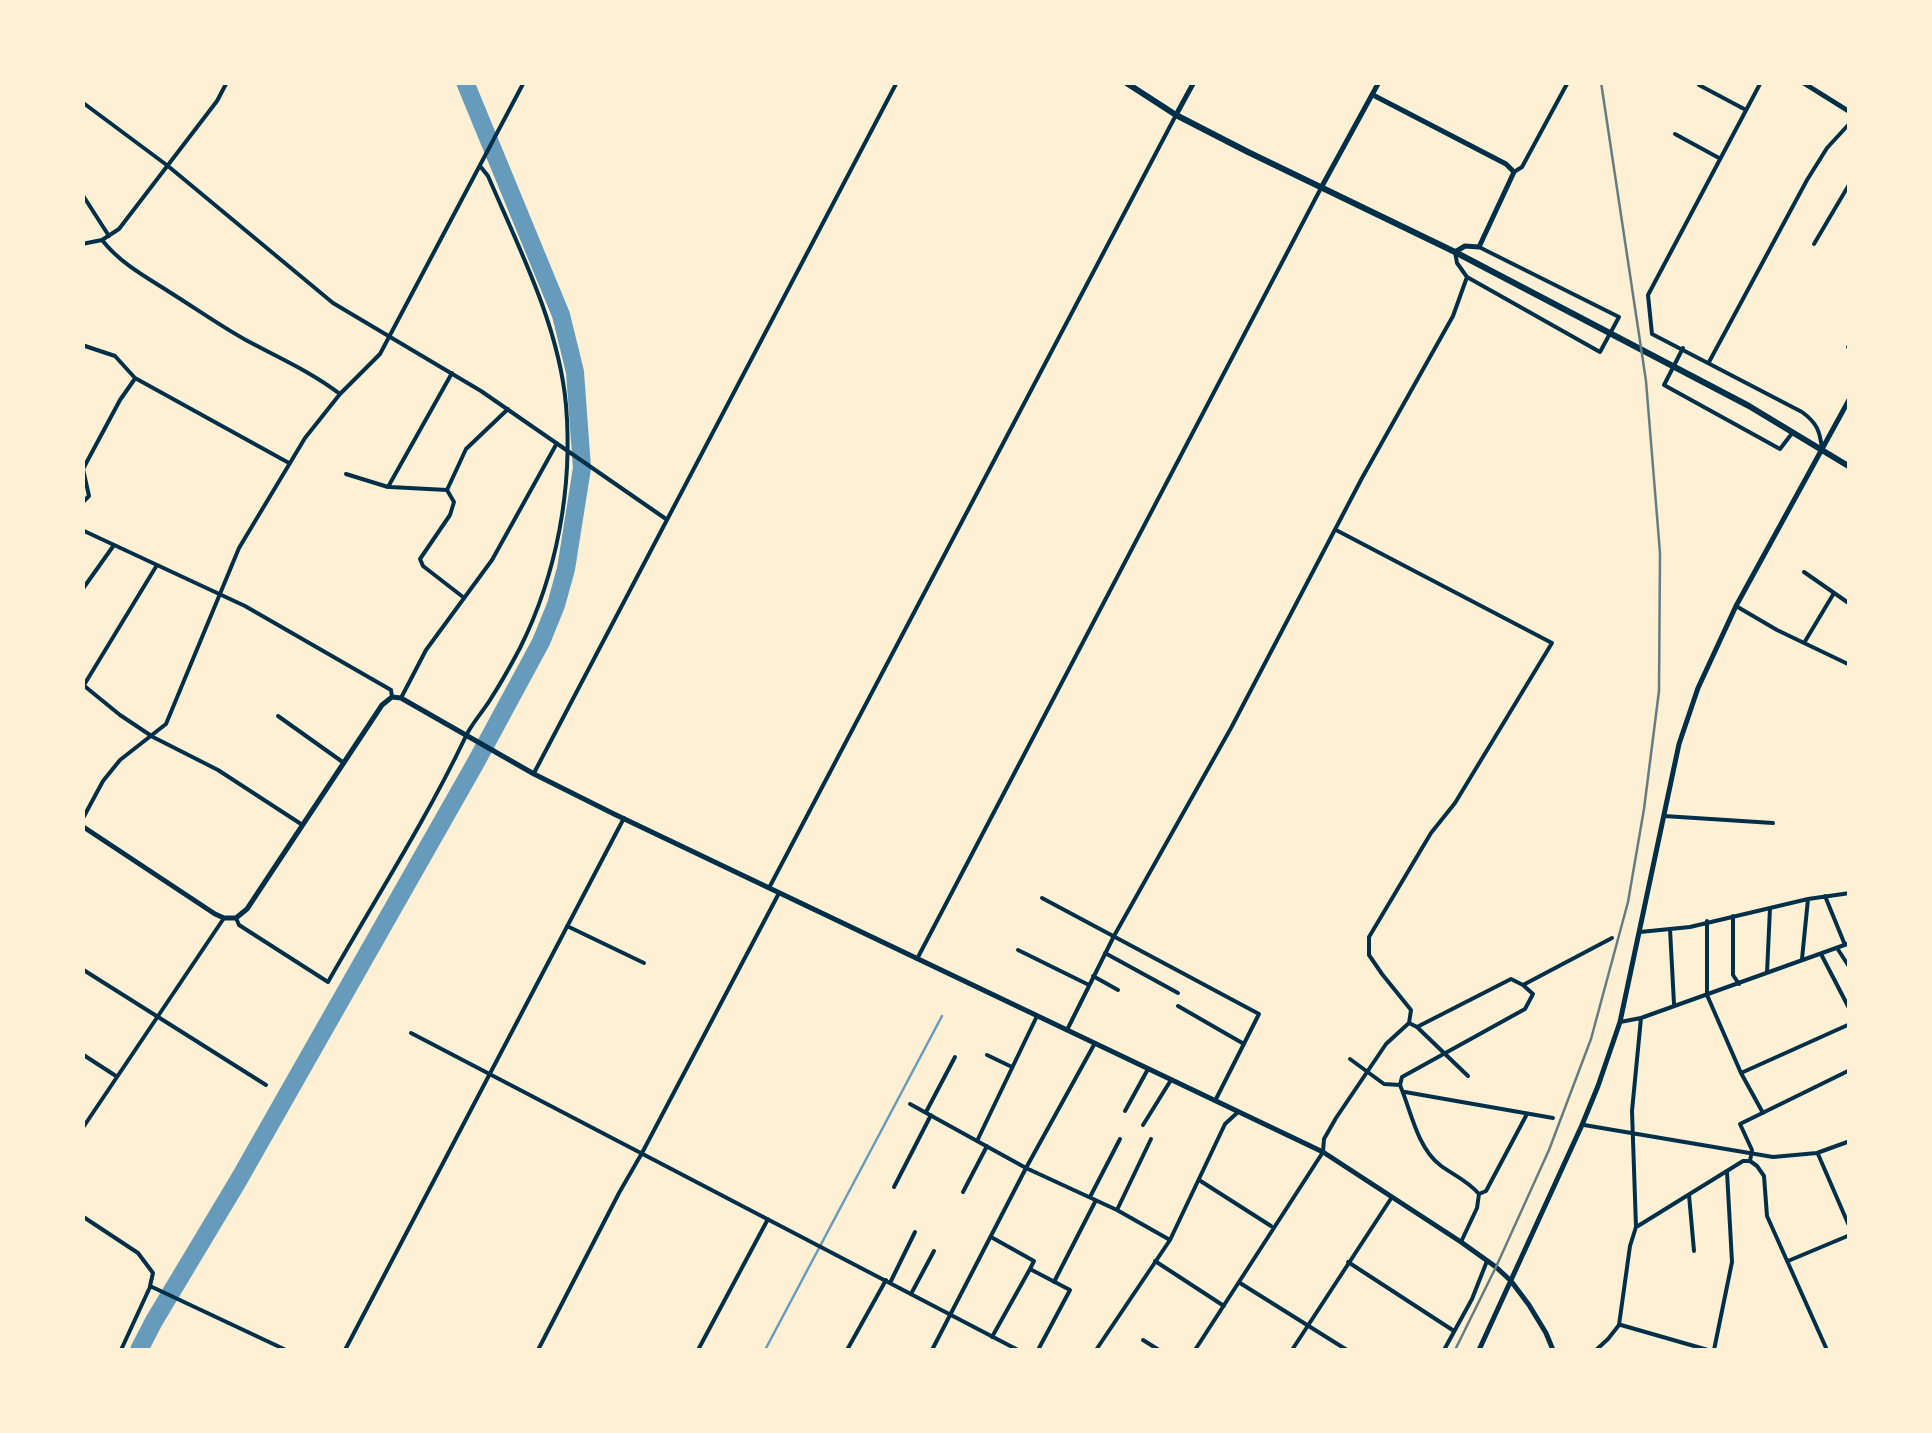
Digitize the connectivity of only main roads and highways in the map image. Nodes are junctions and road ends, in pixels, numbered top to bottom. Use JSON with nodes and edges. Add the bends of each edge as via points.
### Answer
{"nodes":[{"id":1,"x":1124,"y":82,"type":"edge"},
{"id":2,"x":1850,"y":467,"type":"edge"}],
"edges":[{"from":1,"to":2,"type":"main road","via":[[1176,115],[1732,397]]}]}
